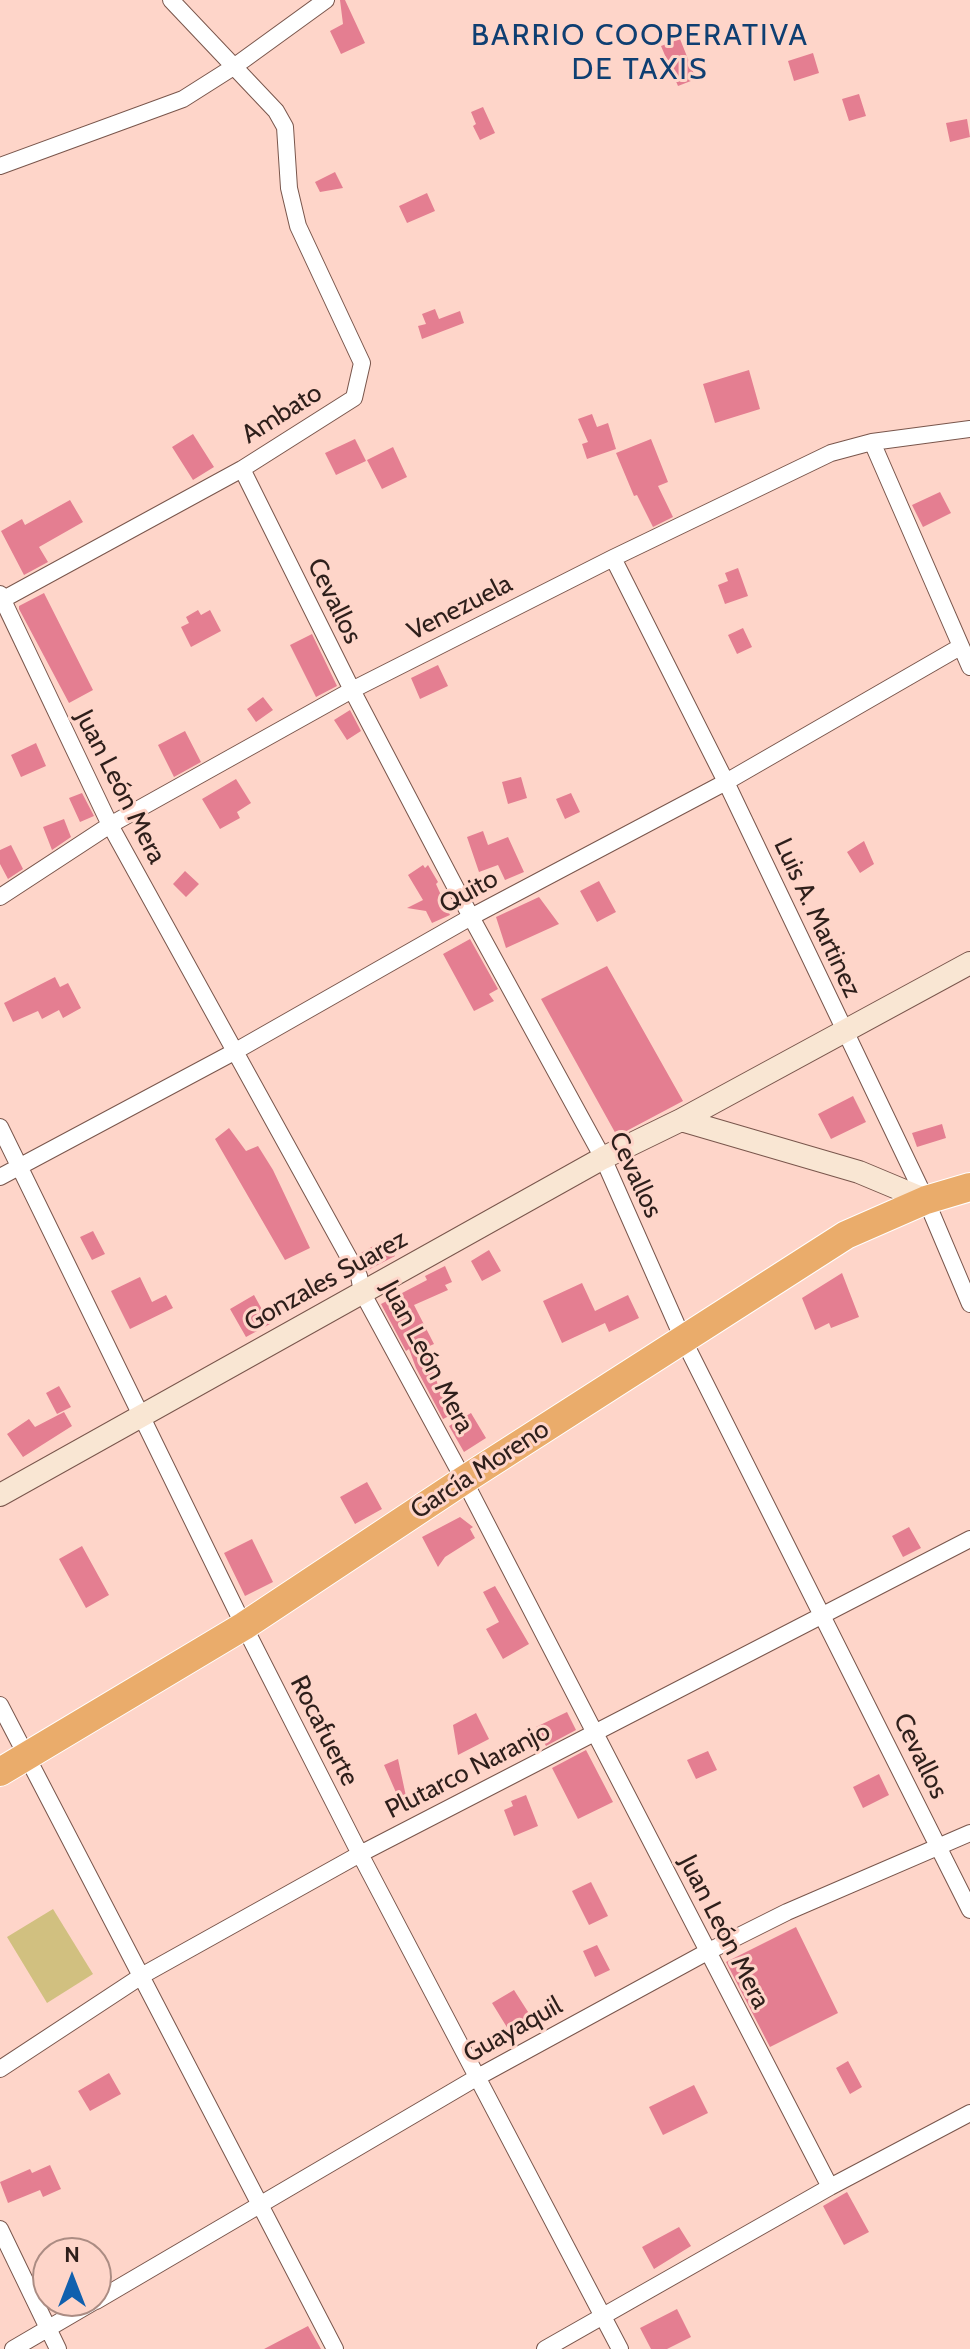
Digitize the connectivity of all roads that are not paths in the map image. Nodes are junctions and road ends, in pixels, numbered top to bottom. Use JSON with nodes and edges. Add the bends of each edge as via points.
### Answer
{"nodes":[{"id":1,"x":171,"y":0,"type":"edge"},
{"id":2,"x":326,"y":0,"type":"edge"},
{"id":3,"x":235,"y":66,"type":"junction"},
{"id":4,"x":0,"y":166,"type":"edge"},
{"id":5,"x":970,"y":429,"type":"edge"},
{"id":6,"x":872,"y":442,"type":"junction"},
{"id":7,"x":242,"y":469,"type":"junction"},
{"id":8,"x":613,"y":558,"type":"junction"},
{"id":9,"x":1,"y":598,"type":"edge"},
{"id":10,"x":960,"y":647,"type":"junction"},
{"id":11,"x":970,"y":667,"type":"edge"},
{"id":12,"x":352,"y":690,"type":"junction"},
{"id":13,"x":726,"y":782,"type":"junction"},
{"id":14,"x":110,"y":825,"type":"junction"},
{"id":15,"x":0,"y":897,"type":"edge"},
{"id":16,"x":471,"y":917,"type":"junction"},
{"id":17,"x":970,"y":963,"type":"edge"},
{"id":18,"x":845,"y":1032,"type":"junction"},
{"id":19,"x":234,"y":1052,"type":"junction"},
{"id":20,"x":681,"y":1120,"type":"junction"},
{"id":21,"x":0,"y":1127,"type":"edge"},
{"id":22,"x":603,"y":1158,"type":"junction"},
{"id":23,"x":21,"y":1165,"type":"junction"},
{"id":24,"x":0,"y":1177,"type":"edge"},
{"id":25,"x":970,"y":1187,"type":"edge"},
{"id":26,"x":926,"y":1200,"type":"junction"},
{"id":27,"x":362,"y":1292,"type":"junction"},
{"id":28,"x":970,"y":1304,"type":"edge"},
{"id":29,"x":683,"y":1339,"type":"junction"},
{"id":30,"x":143,"y":1414,"type":"junction"},
{"id":31,"x":464,"y":1480,"type":"junction"},
{"id":32,"x":0,"y":1495,"type":"edge"},
{"id":33,"x":970,"y":1539,"type":"edge"},
{"id":34,"x":823,"y":1615,"type":"junction"},
{"id":35,"x":244,"y":1626,"type":"junction"},
{"id":36,"x":0,"y":1705,"type":"edge"},
{"id":37,"x":594,"y":1733,"type":"junction"},
{"id":38,"x":26,"y":1758,"type":"junction"},
{"id":39,"x":0,"y":1772,"type":"edge"},
{"id":40,"x":970,"y":1833,"type":"edge"},
{"id":41,"x":938,"y":1846,"type":"junction"},
{"id":42,"x":360,"y":1854,"type":"junction"},
{"id":43,"x":970,"y":1910,"type":"edge"},
{"id":44,"x":707,"y":1952,"type":"junction"},
{"id":45,"x":143,"y":1975,"type":"junction"},
{"id":46,"x":0,"y":2069,"type":"edge"},
{"id":47,"x":476,"y":2078,"type":"junction"},
{"id":48,"x":970,"y":2113,"type":"edge"},
{"id":49,"x":830,"y":2187,"type":"junction"},
{"id":50,"x":260,"y":2204,"type":"junction"},
{"id":51,"x":0,"y":2229,"type":"edge"},
{"id":52,"x":112,"y":2292,"type":"edge"},
{"id":53,"x":69,"y":2317,"type":"edge"},
{"id":54,"x":603,"y":2317,"type":"junction"},
{"id":55,"x":48,"y":2329,"type":"junction"},
{"id":56,"x":13,"y":2349,"type":"edge"},
{"id":57,"x":58,"y":2349,"type":"edge"},
{"id":58,"x":335,"y":2349,"type":"edge"},
{"id":59,"x":545,"y":2349,"type":"edge"},
{"id":60,"x":620,"y":2349,"type":"edge"}],
"edges":[{"from":1,"to":3,"type":"street","name":"Ambato"},
{"from":2,"to":3,"type":"street"},
{"from":3,"to":4,"type":"street","via":[[183,99]]},
{"from":3,"to":7,"type":"street","name":"Ambato","via":[[285,127],[298,226],[362,363],[354,398]]},
{"from":5,"to":6,"type":"street","name":"Venezuela"},
{"from":6,"to":8,"type":"street","name":"Venezuela","via":[[831,453]]},
{"from":6,"to":10,"type":"street"},
{"from":7,"to":9,"type":"street","name":"Ambato"},
{"from":7,"to":12,"type":"street","name":"Cevallos"},
{"from":8,"to":12,"type":"street","name":"Venezuela"},
{"from":8,"to":13,"type":"street","name":"Luis A. Martinez"},
{"from":9,"to":14,"type":"street","name":"Juan León Mera"},
{"from":10,"to":11,"type":"street"},
{"from":10,"to":13,"type":"street","name":"Quito"},
{"from":12,"to":14,"type":"street","name":"Venezuela"},
{"from":12,"to":16,"type":"street","name":"Cevallos"},
{"from":13,"to":16,"type":"street","name":"Quito"},
{"from":13,"to":18,"type":"street","name":"Luis A. Martinez"},
{"from":14,"to":15,"type":"street","name":"Venezuela"},
{"from":14,"to":19,"type":"street","name":"Juan León Mera"},
{"from":16,"to":19,"type":"street","name":"Quito"},
{"from":16,"to":22,"type":"street","name":"Cevallos"},
{"from":17,"to":18,"type":"street","name":"Gonzales Suarez"},
{"from":18,"to":20,"type":"street","name":"Gonzales Suarez"},
{"from":18,"to":26,"type":"street","name":"Luis A. Martinez"},
{"from":19,"to":23,"type":"street","name":"Quito"},
{"from":19,"to":27,"type":"street","name":"Juan León Mera","via":[[359,1276]]},
{"from":20,"to":22,"type":"street","name":"Gonzales Suarez"},
{"from":20,"to":26,"type":"street","via":[[859,1172]]},
{"from":21,"to":23,"type":"street","name":"Rocafuerte"},
{"from":22,"to":27,"type":"street","name":"Gonzales Suarez"},
{"from":22,"to":29,"type":"street","name":"Cevallos"},
{"from":23,"to":24,"type":"street","name":"Quito"},
{"from":23,"to":30,"type":"street","name":"Rocafuerte"},
{"from":25,"to":26,"type":"highway","name":"García Moreno"},
{"from":26,"to":28,"type":"street","name":"Luis A. Martinez"},
{"from":26,"to":29,"type":"highway","name":"García Moreno","via":[[846,1235]]},
{"from":27,"to":30,"type":"street","name":"Gonzales Suarez"},
{"from":27,"to":31,"type":"street","name":"Juan León Mera"},
{"from":29,"to":31,"type":"highway","name":"García Moreno"},
{"from":29,"to":34,"type":"street","name":"Cevallos"},
{"from":30,"to":32,"type":"street","name":"Gonzales Suarez"},
{"from":30,"to":35,"type":"street","name":"Rocafuerte"},
{"from":31,"to":35,"type":"highway","name":"García Moreno"},
{"from":31,"to":37,"type":"street","name":"Juan León Mera"},
{"from":33,"to":34,"type":"street","name":"Plutarco Naranjo"},
{"from":34,"to":37,"type":"street","name":"Plutarco Naranjo"},
{"from":34,"to":41,"type":"street","name":"Cevallos"},
{"from":35,"to":38,"type":"highway","name":"García Moreno"},
{"from":35,"to":42,"type":"street","name":"Rocafuerte"},
{"from":36,"to":38,"type":"street"},
{"from":37,"to":42,"type":"street","name":"Plutarco Naranjo"},
{"from":37,"to":44,"type":"street","name":"Juan León Mera"},
{"from":38,"to":39,"type":"highway","name":"García Moreno"},
{"from":38,"to":45,"type":"street"},
{"from":40,"to":41,"type":"street","name":"Guayaquil"},
{"from":41,"to":43,"type":"street","name":"Cevallos"},
{"from":41,"to":44,"type":"street","name":"Guayaquil"},
{"from":42,"to":45,"type":"street","name":"Plutarco Naranjo"},
{"from":42,"to":47,"type":"street","name":"Rocafuerte"},
{"from":44,"to":47,"type":"street","name":"Guayaquil"},
{"from":44,"to":49,"type":"street","name":"Juan León Mera"},
{"from":45,"to":46,"type":"street","name":"Plutarco Naranjo"},
{"from":45,"to":50,"type":"street"},
{"from":47,"to":50,"type":"street","name":"Guayaquil"},
{"from":47,"to":54,"type":"street","name":"Rocafuerte"},
{"from":48,"to":49,"type":"street"},
{"from":49,"to":54,"type":"street"},
{"from":50,"to":52,"type":"street","name":"Guayaquil"},
{"from":50,"to":58,"type":"street"},
{"from":51,"to":55,"type":"street"},
{"from":53,"to":55,"type":"street","name":"Guayaquil"},
{"from":54,"to":59,"type":"street"},
{"from":54,"to":60,"type":"street","name":"Rocafuerte"},
{"from":55,"to":56,"type":"street","name":"Guayaquil"},
{"from":55,"to":57,"type":"street"}]}
